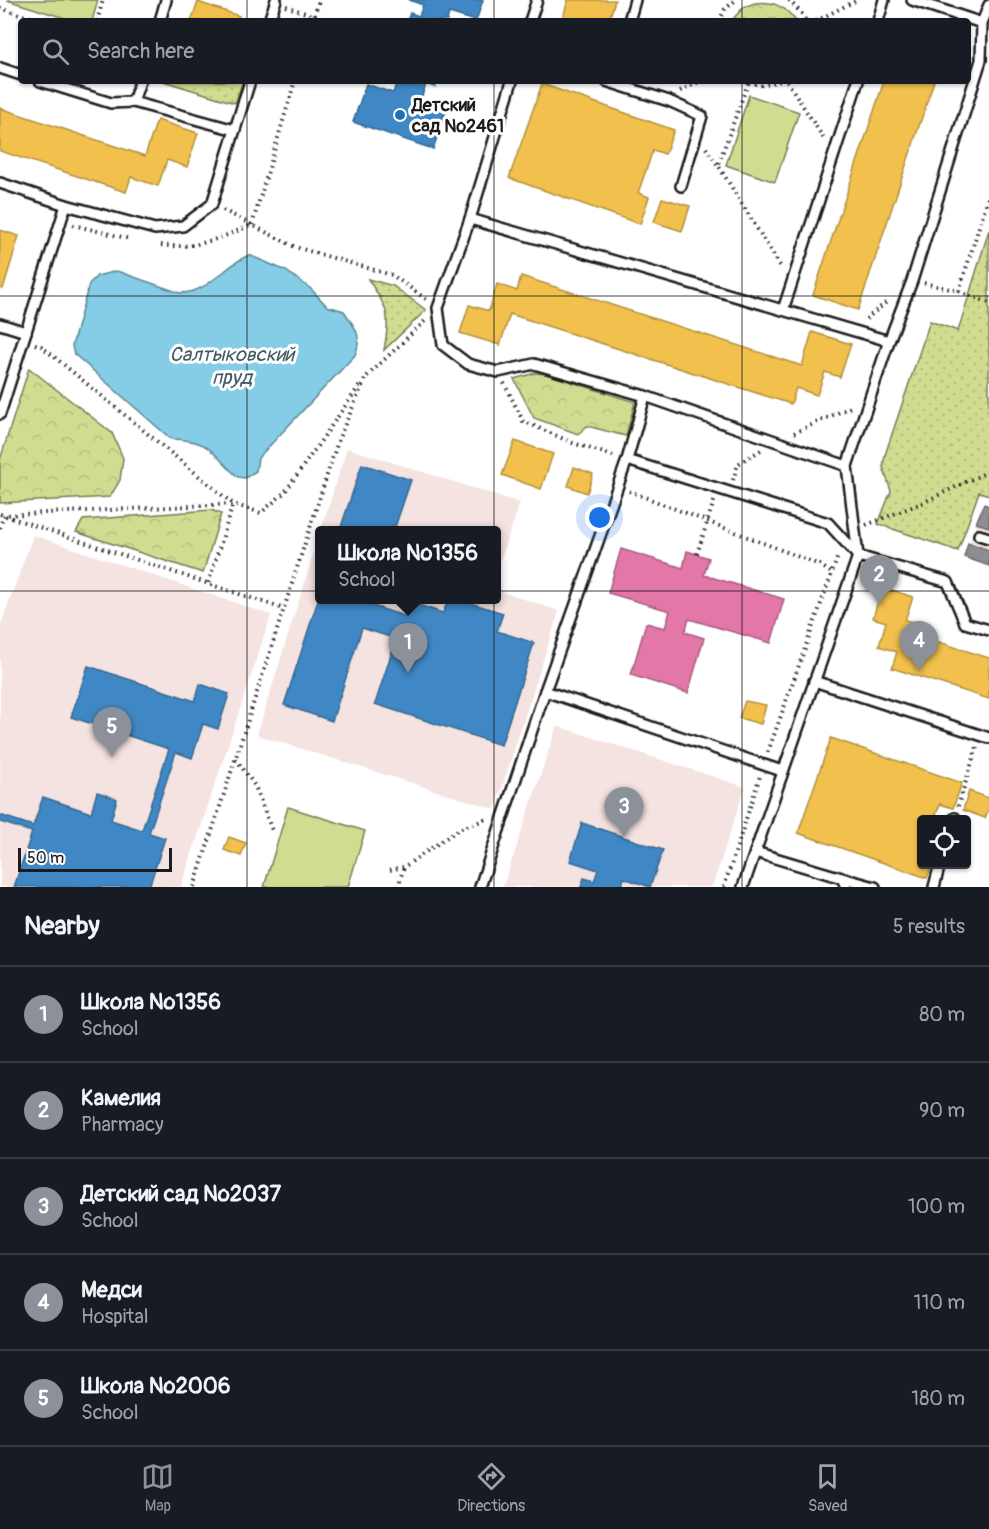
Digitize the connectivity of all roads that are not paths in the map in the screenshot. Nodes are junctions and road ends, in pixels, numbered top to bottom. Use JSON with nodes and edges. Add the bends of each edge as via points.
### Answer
{"nodes":[{"id":1,"x":166,"y":0,"type":"edge"},
{"id":2,"x":537,"y":0,"type":"edge"},
{"id":3,"x":635,"y":0,"type":"edge"},
{"id":4,"x":884,"y":0,"type":"edge"},
{"id":5,"x":912,"y":0,"type":"edge"},
{"id":6,"x":275,"y":1,"type":"edge"},
{"id":7,"x":989,"y":5,"type":"edge"},
{"id":8,"x":161,"y":18,"type":"edge"},
{"id":9,"x":270,"y":18,"type":"edge"},
{"id":10,"x":531,"y":18,"type":"edge"},
{"id":11,"x":630,"y":18,"type":"edge"},
{"id":12,"x":879,"y":18,"type":"edge"},
{"id":13,"x":967,"y":18,"type":"edge"},
{"id":14,"x":971,"y":19,"type":"edge"},
{"id":15,"x":982,"y":23,"type":"junction"},
{"id":16,"x":0,"y":69,"type":"edge"},
{"id":17,"x":18,"y":74,"type":"edge"},
{"id":18,"x":50,"y":84,"type":"edge"},
{"id":19,"x":139,"y":84,"type":"edge"},
{"id":20,"x":249,"y":84,"type":"edge"},
{"id":21,"x":511,"y":84,"type":"edge"},
{"id":22,"x":615,"y":84,"type":"edge"},
{"id":23,"x":857,"y":84,"type":"edge"},
{"id":24,"x":134,"y":102,"type":"junction"},
{"id":25,"x":235,"y":130,"type":"junction"},
{"id":26,"x":0,"y":183,"type":"edge"},
{"id":27,"x":681,"y":186,"type":"dead end"},
{"id":28,"x":66,"y":205,"type":"junction"},
{"id":29,"x":470,"y":219,"type":"junction"},
{"id":30,"x":783,"y":310,"type":"junction"},
{"id":31,"x":0,"y":324,"type":"edge"},
{"id":32,"x":25,"y":336,"type":"junction"},
{"id":33,"x":889,"y":341,"type":"junction"},
{"id":34,"x":645,"y":396,"type":"junction"},
{"id":35,"x":0,"y":414,"type":"edge"},
{"id":36,"x":627,"y":460,"type":"junction"},
{"id":37,"x":847,"y":466,"type":"junction"},
{"id":38,"x":858,"y":556,"type":"junction"},
{"id":39,"x":989,"y":630,"type":"edge"},
{"id":40,"x":814,"y":681,"type":"junction"},
{"id":41,"x":545,"y":691,"type":"junction"},
{"id":42,"x":985,"y":736,"type":"edge"},
{"id":43,"x":782,"y":771,"type":"junction"},
{"id":44,"x":755,"y":852,"type":"junction"},
{"id":45,"x":939,"y":869,"type":"edge"},
{"id":46,"x":844,"y":883,"type":"edge"},
{"id":47,"x":480,"y":887,"type":"edge"},
{"id":48,"x":743,"y":887,"type":"edge"},
{"id":49,"x":875,"y":887,"type":"edge"},
{"id":50,"x":934,"y":887,"type":"edge"}],
"edges":[{"from":1,"to":8,"type":"lane"},
{"from":2,"to":10,"type":"lane"},
{"from":3,"to":11,"type":"lane"},
{"from":4,"to":12,"type":"lane"},
{"from":5,"to":13,"type":"lane"},
{"from":6,"to":9,"type":"lane"},
{"from":7,"to":15,"type":"lane"},
{"from":14,"to":15,"type":"lane"},
{"from":15,"to":33,"type":"lane","via":[[981,60],[912,281]]},
{"from":16,"to":17,"type":"lane"},
{"from":18,"to":24,"type":"lane","via":[[111,103]]},
{"from":19,"to":24,"type":"lane"},
{"from":20,"to":25,"type":"lane"},
{"from":21,"to":29,"type":"lane"},
{"from":22,"to":27,"type":"lane","via":[[702,116]]},
{"from":23,"to":30,"type":"lane"},
{"from":24,"to":25,"type":"lane"},
{"from":25,"to":28,"type":"lane","via":[[212,204],[183,226],[155,229]]},
{"from":26,"to":28,"type":"lane"},
{"from":28,"to":32,"type":"lane"},
{"from":29,"to":30,"type":"lane"},
{"from":29,"to":34,"type":"lane","via":[[438,308],[443,345],[468,364],[498,372],[534,363]]},
{"from":30,"to":33,"type":"lane"},
{"from":31,"to":32,"type":"lane"},
{"from":32,"to":35,"type":"lane"},
{"from":33,"to":37,"type":"lane"},
{"from":34,"to":36,"type":"lane"},
{"from":34,"to":37,"type":"lane"},
{"from":36,"to":38,"type":"lane","via":[[828,523]]},
{"from":36,"to":41,"type":"lane"},
{"from":37,"to":38,"type":"lane"},
{"from":38,"to":39,"type":"lane","via":[[948,582],[965,622]]},
{"from":38,"to":40,"type":"lane"},
{"from":40,"to":42,"type":"lane"},
{"from":40,"to":43,"type":"lane"},
{"from":41,"to":43,"type":"lane"},
{"from":41,"to":47,"type":"lane"},
{"from":43,"to":44,"type":"lane"},
{"from":44,"to":46,"type":"lane"},
{"from":44,"to":48,"type":"lane"},
{"from":45,"to":50,"type":"lane"},
{"from":46,"to":49,"type":"lane"}]}
